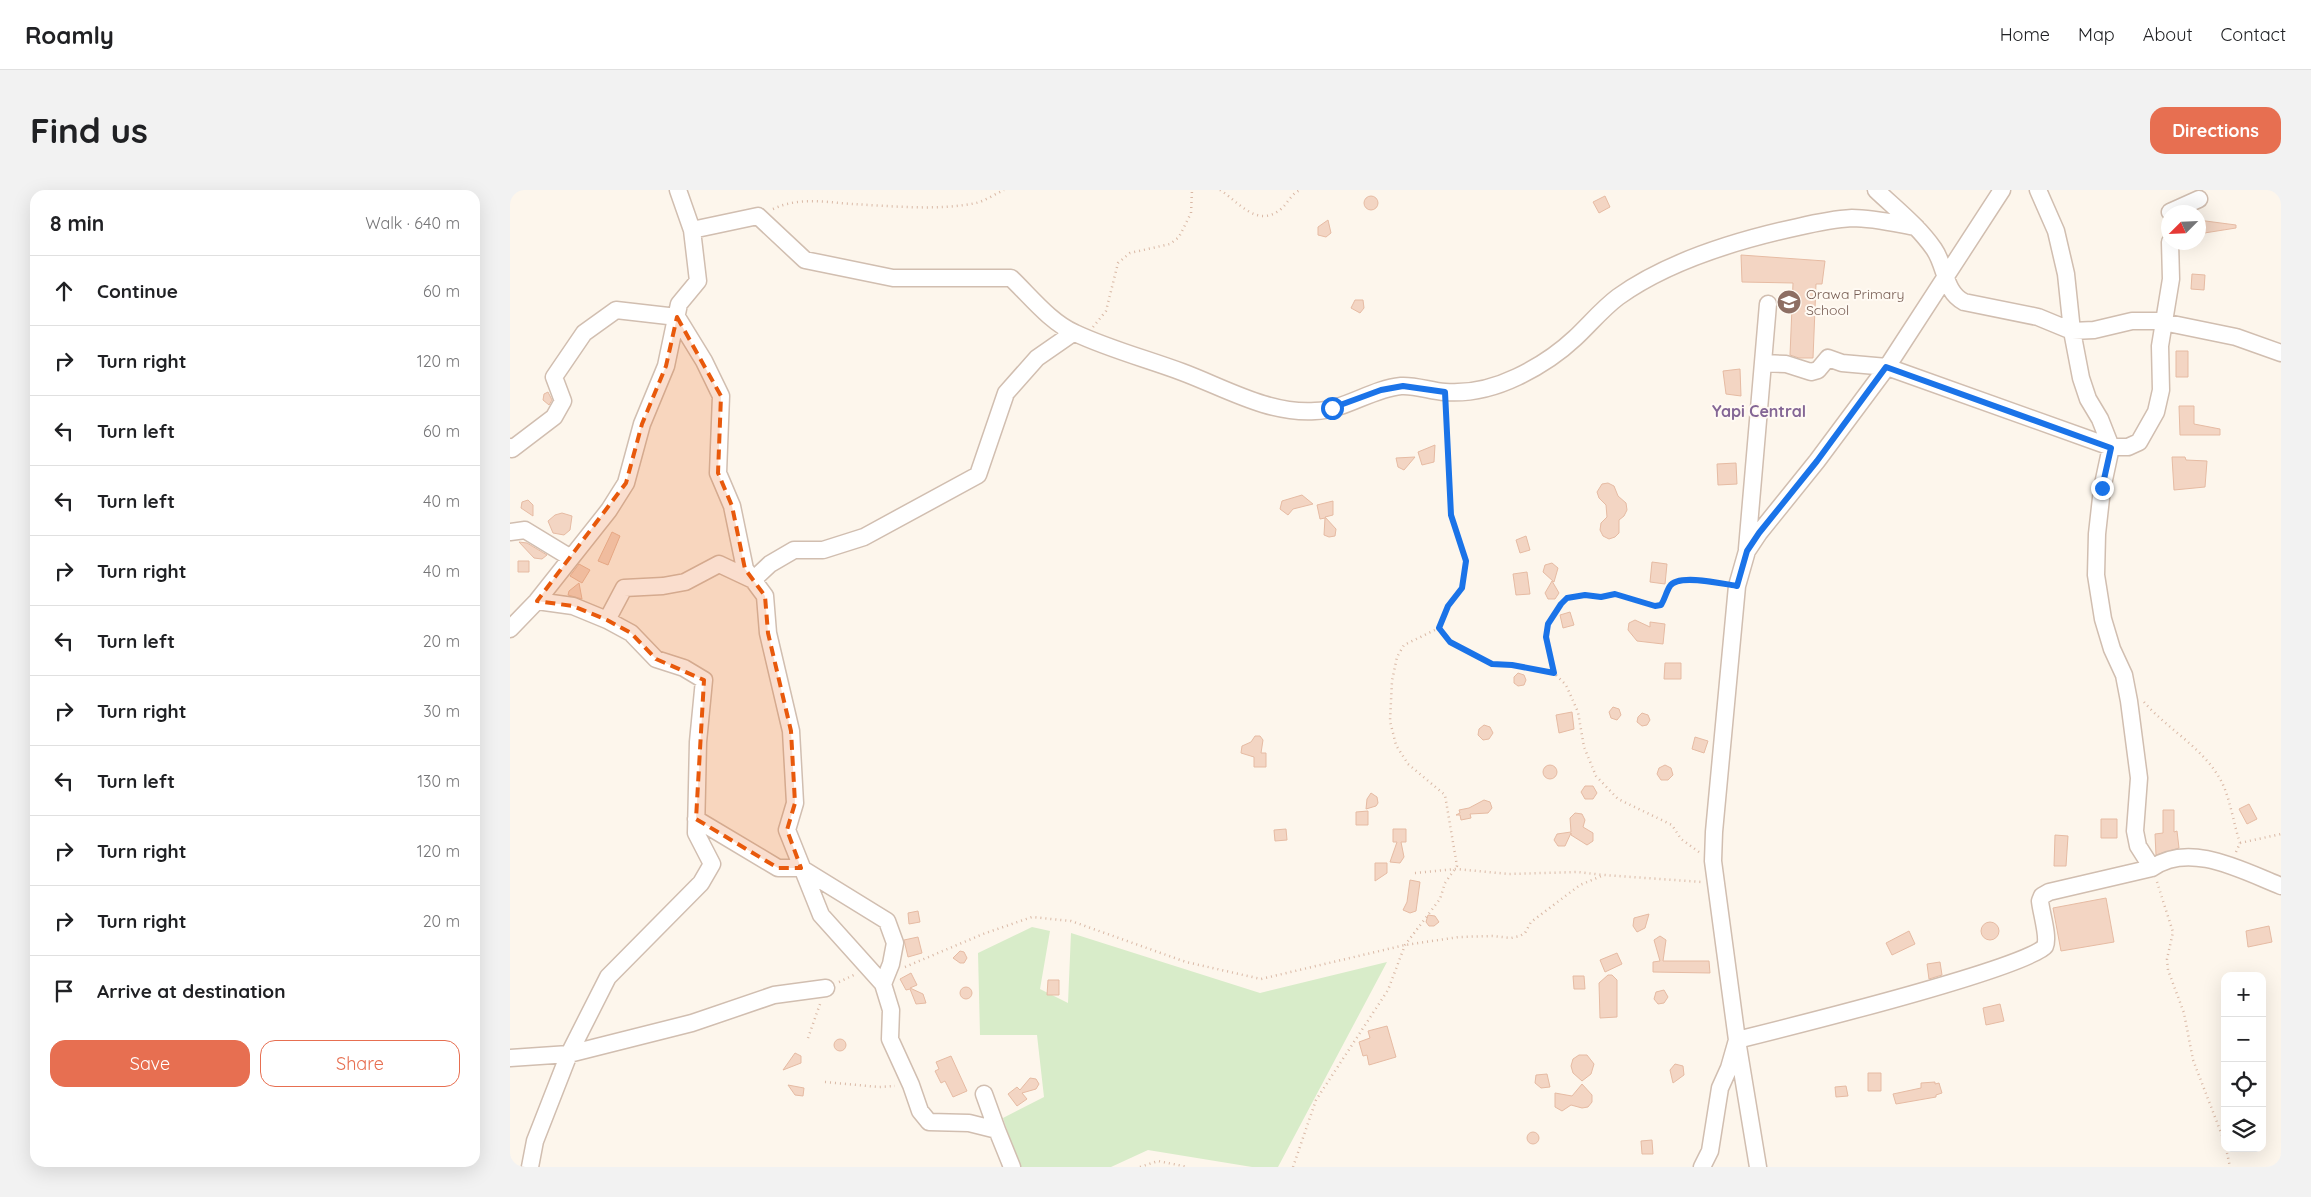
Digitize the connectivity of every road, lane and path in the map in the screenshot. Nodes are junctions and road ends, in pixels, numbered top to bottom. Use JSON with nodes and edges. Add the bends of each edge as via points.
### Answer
{"nodes":[{"id":1,"x":678,"y":190,"type":"edge"},
{"id":2,"x":1004,"y":190,"type":"edge"},
{"id":3,"x":1192,"y":190,"type":"edge"},
{"id":4,"x":1220,"y":190,"type":"edge"},
{"id":5,"x":1300,"y":190,"type":"edge"},
{"id":6,"x":1876,"y":190,"type":"edge"},
{"id":7,"x":2002,"y":190,"type":"edge"},
{"id":8,"x":2038,"y":190,"type":"edge"},
{"id":9,"x":2199,"y":199,"type":"dead end"},
{"id":10,"x":2187,"y":205,"type":"edge"},
{"id":11,"x":758,"y":216,"type":"junction"},
{"id":12,"x":1916,"y":227,"type":"junction"},
{"id":13,"x":692,"y":230,"type":"junction"},
{"id":14,"x":2170,"y":250,"type":"edge"},
{"id":15,"x":1946,"y":276,"type":"junction"},
{"id":16,"x":1768,"y":304,"type":"dead end"},
{"id":17,"x":677,"y":317,"type":"junction"},
{"id":18,"x":2164,"y":322,"type":"junction"},
{"id":19,"x":2072,"y":331,"type":"junction"},
{"id":20,"x":1073,"y":333,"type":"junction"},
{"id":21,"x":2281,"y":353,"type":"edge"},
{"id":22,"x":1764,"y":362,"type":"junction"},
{"id":23,"x":1886,"y":367,"type":"junction"},
{"id":24,"x":1445,"y":392,"type":"junction"},
{"id":25,"x":510,"y":447,"type":"edge"},
{"id":26,"x":2111,"y":448,"type":"junction"},
{"id":27,"x":510,"y":532,"type":"edge"},
{"id":28,"x":1747,"y":551,"type":"junction"},
{"id":29,"x":571,"y":558,"type":"junction"},
{"id":30,"x":753,"y":580,"type":"junction"},
{"id":31,"x":1737,"y":586,"type":"junction"},
{"id":32,"x":537,"y":600,"type":"junction"},
{"id":33,"x":607,"y":620,"type":"junction"},
{"id":34,"x":1439,"y":628,"type":"junction"},
{"id":35,"x":510,"y":629,"type":"edge"},
{"id":36,"x":1554,"y":673,"type":"junction"},
{"id":37,"x":2140,"y":696,"type":"dead end"},
{"id":38,"x":696,"y":819,"type":"junction"},
{"id":39,"x":2281,"y":834,"type":"edge"},
{"id":40,"x":2240,"y":843,"type":"junction"},
{"id":41,"x":1713,"y":861,"type":"junction"},
{"id":42,"x":2223,"y":863,"type":"junction"},
{"id":43,"x":801,"y":868,"type":"junction"},
{"id":44,"x":2152,"y":868,"type":"junction"},
{"id":45,"x":1456,"y":869,"type":"junction"},
{"id":46,"x":1415,"y":873,"type":"dead end"},
{"id":47,"x":1604,"y":875,"type":"junction"},
{"id":48,"x":1718,"y":885,"type":"junction"},
{"id":49,"x":2281,"y":886,"type":"edge"},
{"id":50,"x":1405,"y":945,"type":"junction"},
{"id":51,"x":883,"y":984,"type":"junction"},
{"id":52,"x":826,"y":988,"type":"dead end"},
{"id":53,"x":1737,"y":1040,"type":"junction"},
{"id":54,"x":569,"y":1054,"type":"junction"},
{"id":55,"x":510,"y":1058,"type":"edge"},
{"id":56,"x":825,"y":1082,"type":"dead end"},
{"id":57,"x":911,"y":1085,"type":"junction"},
{"id":58,"x":984,"y":1094,"type":"dead end"},
{"id":59,"x":996,"y":1130,"type":"junction"},
{"id":60,"x":2221,"y":1133,"type":"edge"},
{"id":61,"x":2227,"y":1152,"type":"edge"},
{"id":62,"x":530,"y":1167,"type":"edge"},
{"id":63,"x":1012,"y":1167,"type":"edge"},
{"id":64,"x":1140,"y":1167,"type":"edge"},
{"id":65,"x":1188,"y":1167,"type":"edge"},
{"id":66,"x":1293,"y":1167,"type":"edge"},
{"id":67,"x":1702,"y":1167,"type":"edge"},
{"id":68,"x":1758,"y":1167,"type":"edge"},
{"id":69,"x":2230,"y":1167,"type":"edge"}],
"edges":[{"from":1,"to":13,"type":"street"},
{"from":2,"to":11,"type":"path","via":[[977,202],[946,206],[786,203]]},
{"from":3,"to":20,"type":"path","via":[[1191,214],[1179,238],[1170,244],[1123,257],[1118,263],[1106,311],[1092,329]]},
{"from":4,"to":5,"type":"path","via":[[1254,215],[1266,215],[1280,210]]},
{"from":6,"to":12,"type":"street"},
{"from":7,"to":15,"type":"street"},
{"from":8,"to":19,"type":"street","via":[[2056,231],[2066,274]]},
{"from":9,"to":10,"type":"street"},
{"from":11,"to":13,"type":"street"},
{"from":11,"to":20,"type":"street","via":[[805,260],[893,278],[1011,278]]},
{"from":12,"to":15,"type":"street","via":[[1935,250]]},
{"from":12,"to":24,"type":"street","via":[[1849,218],[1755,236],[1662,271],[1627,290],[1548,360],[1518,376],[1491,388]]},
{"from":13,"to":17,"type":"street","via":[[698,281],[679,304]]},
{"from":14,"to":18,"type":"street","via":[[2171,279]]},
{"from":15,"to":19,"type":"street","via":[[1951,291],[1964,302],[2038,317]]},
{"from":15,"to":23,"type":"street"},
{"from":16,"to":22,"type":"street"},
{"from":17,"to":25,"type":"street","via":[[616,310],[584,333],[554,377],[563,401],[554,417],[512,449]]},
{"from":17,"to":29,"type":"street","via":[[666,366],[642,424],[626,483]]},
{"from":17,"to":30,"type":"street","via":[[704,360],[721,396],[718,473],[732,506],[745,569]]},
{"from":18,"to":19,"type":"street","via":[[2132,321],[2094,330]]},
{"from":18,"to":21,"type":"street","via":[[2236,337]]},
{"from":18,"to":26,"type":"street","via":[[2160,346],[2161,390],[2156,412],[2139,442],[2128,447]]},
{"from":19,"to":26,"type":"street","via":[[2081,378]]},
{"from":20,"to":24,"type":"street","via":[[1185,373],[1246,399],[1301,411],[1332,408],[1381,390],[1403,386]]},
{"from":20,"to":30,"type":"street","via":[[1037,358],[1006,393],[978,475],[864,537],[822,550],[794,550],[770,564]]},
{"from":22,"to":23,"type":"street","via":[[1786,364],[1811,372],[1818,370],[1828,358]]},
{"from":22,"to":28,"type":"street"},
{"from":23,"to":26,"type":"street"},
{"from":23,"to":28,"type":"street"},
{"from":24,"to":34,"type":"path","via":[[1451,515],[1466,561],[1462,588],[1448,606]]},
{"from":26,"to":44,"type":"street","via":[[2101,498],[2096,575],[2105,626],[2124,675],[2129,701],[2139,778],[2134,831],[2138,846]]},
{"from":27,"to":29,"type":"street","via":[[525,530]]},
{"from":28,"to":31,"type":"street"},
{"from":29,"to":32,"type":"street"},
{"from":30,"to":33,"type":"street","via":[[718,564],[685,582],[624,588]]},
{"from":30,"to":43,"type":"street","via":[[765,596],[768,633],[792,730],[795,803],[788,830]]},
{"from":31,"to":36,"type":"path","via":[[1703,580],[1675,583],[1670,586],[1661,605],[1655,606],[1615,594],[1567,598],[1548,624],[1546,637]]},
{"from":31,"to":41,"type":"street"},
{"from":32,"to":33,"type":"street","via":[[573,606]]},
{"from":32,"to":35,"type":"street"},
{"from":33,"to":38,"type":"street","via":[[631,633],[656,659],[684,668],[704,680]]},
{"from":34,"to":36,"type":"path","via":[[1450,642],[1492,664]]},
{"from":34,"to":45,"type":"path","via":[[1404,645],[1397,656],[1390,721],[1396,745],[1408,764],[1445,795]]},
{"from":36,"to":41,"type":"path","via":[[1566,685],[1578,712],[1584,747],[1602,784],[1618,799],[1672,825],[1681,839]]},
{"from":37,"to":40,"type":"path","via":[[2214,771],[2224,787]]},
{"from":38,"to":43,"type":"street","via":[[778,868]]},
{"from":38,"to":54,"type":"street","via":[[696,833],[712,864],[700,883],[608,977]]},
{"from":39,"to":40,"type":"path"},
{"from":40,"to":42,"type":"path","via":[[2235,858]]},
{"from":41,"to":48,"type":"street"},
{"from":42,"to":44,"type":"street","via":[[2178,857]]},
{"from":42,"to":49,"type":"street"},
{"from":43,"to":51,"type":"street","via":[[821,915]]},
{"from":43,"to":51,"type":"street","via":[[887,922],[895,943]]},
{"from":44,"to":53,"type":"street","via":[[2042,896],[2040,901],[2047,936],[2045,945],[2028,957],[1921,992]]},
{"from":44,"to":60,"type":"path","via":[[2172,927],[2168,970],[2184,1013],[2199,1076]]},
{"from":45,"to":46,"type":"path"},
{"from":45,"to":47,"type":"path","via":[[1509,874],[1578,872]]},
{"from":45,"to":50,"type":"path","via":[[1449,875],[1440,899]]},
{"from":47,"to":48,"type":"path"},
{"from":47,"to":50,"type":"path","via":[[1580,885],[1531,922],[1520,936],[1459,937]]},
{"from":48,"to":53,"type":"street"},
{"from":50,"to":51,"type":"path","via":[[1261,979],[1186,962],[1071,922],[1032,917],[907,967]]},
{"from":50,"to":66,"type":"path","via":[[1388,990],[1316,1100]]},
{"from":51,"to":57,"type":"street","via":[[891,1010],[890,1039]]},
{"from":52,"to":54,"type":"street","via":[[774,995],[692,1023]]},
{"from":53,"to":67,"type":"street","via":[[1720,1088],[1710,1151]]},
{"from":53,"to":68,"type":"street"},
{"from":54,"to":55,"type":"street"},
{"from":54,"to":62,"type":"street","via":[[535,1141]]},
{"from":56,"to":57,"type":"path","via":[[878,1087]]},
{"from":57,"to":59,"type":"street","via":[[920,1111],[929,1122],[969,1123]]},
{"from":58,"to":59,"type":"street"},
{"from":59,"to":63,"type":"street"},
{"from":61,"to":69,"type":"path"},
{"from":64,"to":65,"type":"path","via":[[1158,1161]]}]}
